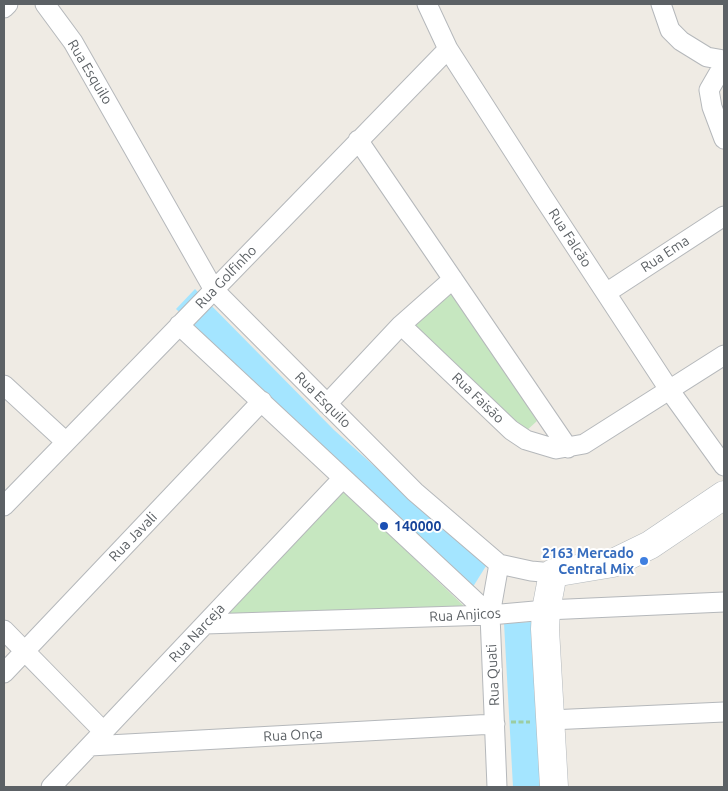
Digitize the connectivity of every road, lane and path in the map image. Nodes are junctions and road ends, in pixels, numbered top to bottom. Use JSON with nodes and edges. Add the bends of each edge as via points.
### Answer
{"nodes":[{"id":1,"x":8,"y":4,"type":"edge"},
{"id":2,"x":45,"y":4,"type":"edge"},
{"id":3,"x":427,"y":4,"type":"edge"},
{"id":4,"x":661,"y":4,"type":"edge"},
{"id":5,"x":4,"y":8,"type":"edge"},
{"id":6,"x":448,"y":48,"type":"junction"},
{"id":7,"x":724,"y":60,"type":"edge"},
{"id":8,"x":724,"y":64,"type":"edge"},
{"id":9,"x":724,"y":139,"type":"edge"},
{"id":10,"x":358,"y":140,"type":"junction"},
{"id":11,"x":724,"y":216,"type":"edge"},
{"id":12,"x":453,"y":279,"type":"junction"},
{"id":13,"x":212,"y":292,"type":"junction"},
{"id":14,"x":606,"y":293,"type":"junction"},
{"id":15,"x":182,"y":323,"type":"junction"},
{"id":16,"x":401,"y":325,"type":"junction"},
{"id":17,"x":724,"y":355,"type":"edge"},
{"id":18,"x":4,"y":385,"type":"edge"},
{"id":19,"x":670,"y":391,"type":"junction"},
{"id":20,"x":262,"y":401,"type":"junction"},
{"id":21,"x":327,"y":404,"type":"junction"},
{"id":22,"x":66,"y":442,"type":"junction"},
{"id":23,"x":568,"y":448,"type":"junction"},
{"id":24,"x":724,"y":466,"type":"edge"},
{"id":25,"x":343,"y":478,"type":"junction"},
{"id":26,"x":724,"y":495,"type":"edge"},
{"id":27,"x":4,"y":506,"type":"edge"},
{"id":28,"x":499,"y":564,"type":"junction"},
{"id":29,"x":553,"y":573,"type":"junction"},
{"id":30,"x":724,"y":602,"type":"edge"},
{"id":31,"x":546,"y":610,"type":"junction"},
{"id":32,"x":490,"y":615,"type":"junction"},
{"id":33,"x":205,"y":624,"type":"junction"},
{"id":34,"x":4,"y":630,"type":"edge"},
{"id":35,"x":25,"y":651,"type":"junction"},
{"id":36,"x":4,"y":673,"type":"edge"},
{"id":37,"x":724,"y":712,"type":"edge"},
{"id":38,"x":542,"y":721,"type":"junction"},
{"id":39,"x":502,"y":723,"type":"junction"},
{"id":40,"x":104,"y":732,"type":"junction"},
{"id":41,"x":90,"y":746,"type":"junction"},
{"id":42,"x":51,"y":787,"type":"edge"},
{"id":43,"x":497,"y":787,"type":"edge"},
{"id":44,"x":554,"y":787,"type":"edge"}],
"edges":[{"from":1,"to":5,"type":"street"},
{"from":2,"to":13,"type":"street","name":"Rua Esquilo","via":[[73,42]]},
{"from":3,"to":6,"type":"street","name":"Rua Falcão"},
{"from":4,"to":7,"type":"street","via":[[670,30],[681,41],[707,57]]},
{"from":6,"to":10,"type":"street","name":"Rua Golfinho"},
{"from":6,"to":14,"type":"street","name":"Rua Falcão"},
{"from":8,"to":9,"type":"street","via":[[709,90]]},
{"from":10,"to":12,"type":"street"},
{"from":10,"to":13,"type":"street","name":"Rua Golfinho"},
{"from":11,"to":14,"type":"street","name":"Rua Ema"},
{"from":12,"to":16,"type":"street"},
{"from":12,"to":23,"type":"street"},
{"from":13,"to":15,"type":"street","name":"Rua Golfinho"},
{"from":13,"to":21,"type":"street","name":"Rua Esquilo"},
{"from":14,"to":19,"type":"street","name":"Rua Falcão"},
{"from":15,"to":20,"type":"street"},
{"from":15,"to":22,"type":"street","name":"Rua Golfinho"},
{"from":16,"to":21,"type":"street"},
{"from":16,"to":23,"type":"street","name":"Rua Faisão","via":[[511,430],[526,440],[556,449]]},
{"from":17,"to":19,"type":"street","name":"Rua Faisão"},
{"from":18,"to":22,"type":"street"},
{"from":19,"to":23,"type":"street","name":"Rua Faisão","via":[[584,444]]},
{"from":19,"to":24,"type":"street","name":"Rua Falcão"},
{"from":20,"to":25,"type":"street"},
{"from":20,"to":35,"type":"street","name":"Rua Javali"},
{"from":21,"to":28,"type":"street","name":"Rua Esquilo","via":[[415,492]]},
{"from":22,"to":27,"type":"street","name":"Rua Golfinho"},
{"from":25,"to":32,"type":"street"},
{"from":25,"to":33,"type":"street","name":"Rua Narceja"},
{"from":26,"to":29,"type":"street","name":"Rua Esquilo","via":[[650,545],[613,563]]},
{"from":28,"to":29,"type":"street","name":"Rua Esquilo"},
{"from":28,"to":32,"type":"street","name":"Rua Quati"},
{"from":29,"to":31,"type":"street"},
{"from":30,"to":31,"type":"street","name":"Rua Anjicos"},
{"from":31,"to":32,"type":"street","name":"Rua Anjicos"},
{"from":31,"to":38,"type":"street"},
{"from":32,"to":33,"type":"street","name":"Rua Anjicos"},
{"from":32,"to":39,"type":"street","name":"Rua Quati"},
{"from":33,"to":40,"type":"street","name":"Rua Narceja"},
{"from":34,"to":35,"type":"street"},
{"from":35,"to":36,"type":"street","name":"Rua Javali"},
{"from":35,"to":40,"type":"street"},
{"from":37,"to":38,"type":"street"},
{"from":38,"to":39,"type":"path"},
{"from":38,"to":44,"type":"street"},
{"from":39,"to":41,"type":"street","name":"Rua Onça"},
{"from":39,"to":43,"type":"street","name":"Rua Quati"},
{"from":40,"to":41,"type":"street","name":"Rua Narceja"},
{"from":41,"to":42,"type":"street","name":"Rua Narceja"}]}
